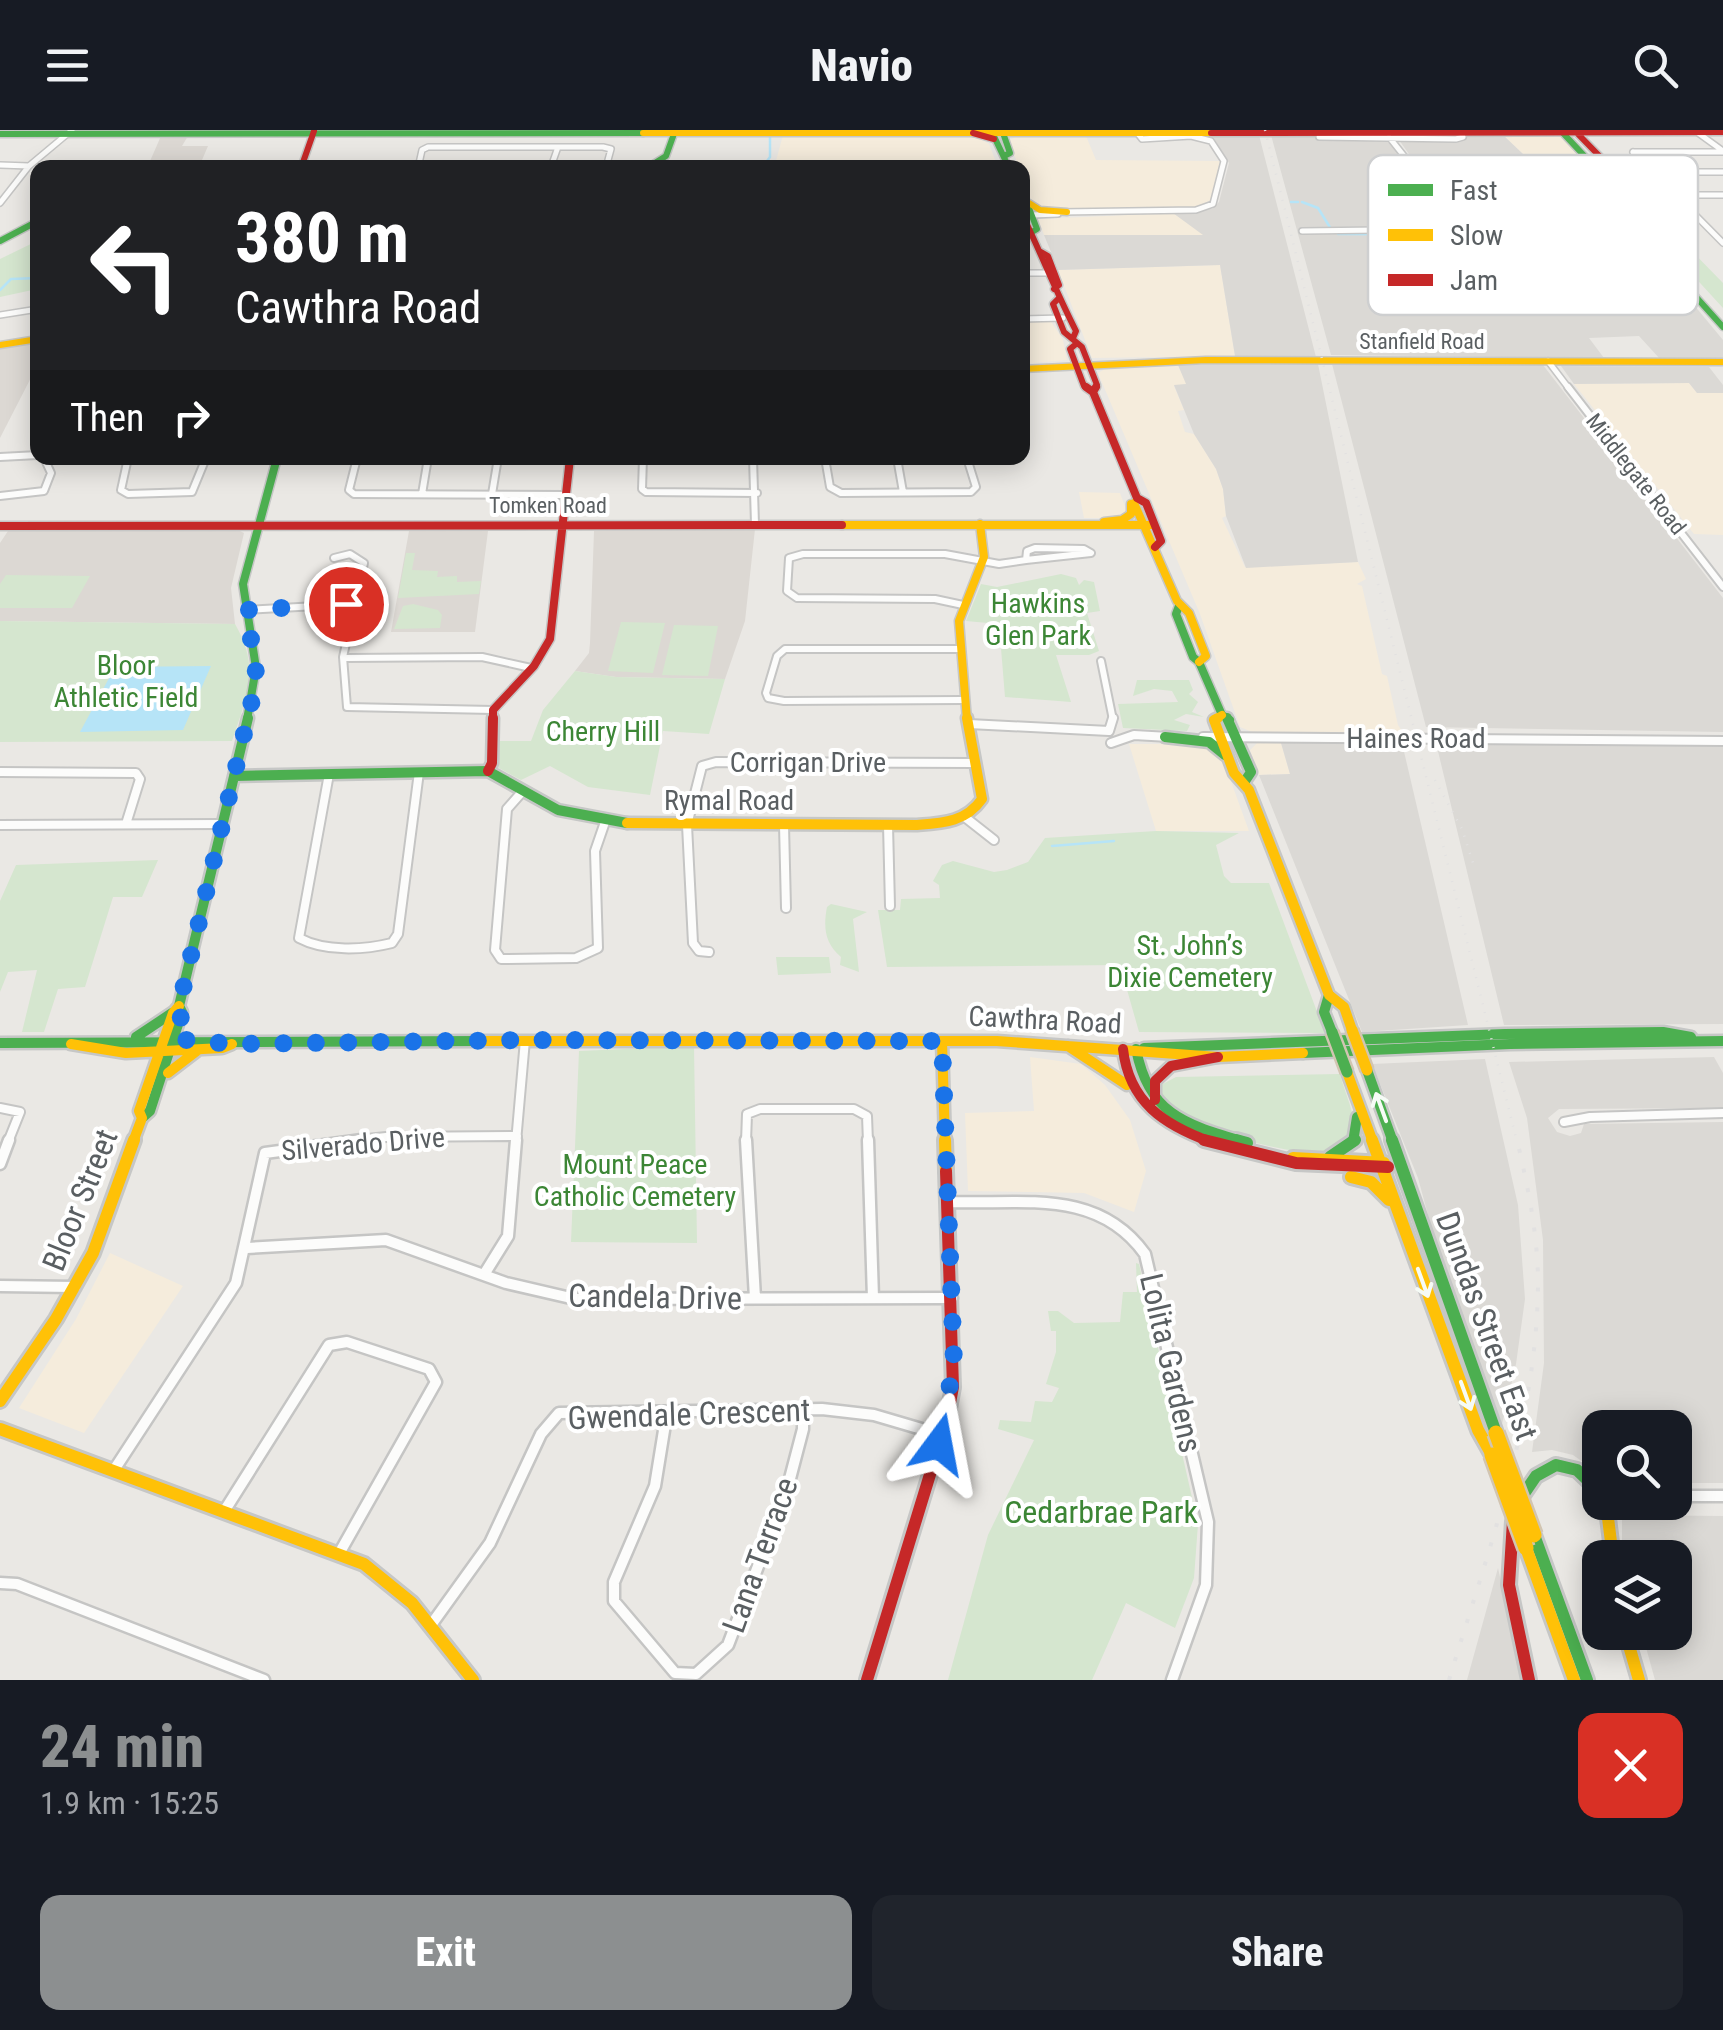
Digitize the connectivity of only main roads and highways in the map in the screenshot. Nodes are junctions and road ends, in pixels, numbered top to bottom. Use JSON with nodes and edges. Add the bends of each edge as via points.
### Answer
{"nodes":[{"id":1,"x":1108,"y":130,"type":"edge"},
{"id":2,"x":834,"y":131,"type":"edge"},
{"id":3,"x":1059,"y":131,"type":"edge"},
{"id":4,"x":1136,"y":131,"type":"edge"},
{"id":5,"x":1356,"y":131,"type":"edge"},
{"id":6,"x":1461,"y":131,"type":"edge"},
{"id":7,"x":1673,"y":131,"type":"edge"},
{"id":8,"x":1696,"y":131,"type":"edge"},
{"id":9,"x":70,"y":132,"type":"edge"},
{"id":10,"x":289,"y":132,"type":"edge"},
{"id":11,"x":760,"y":132,"type":"edge"},
{"id":12,"x":781,"y":132,"type":"edge"},
{"id":13,"x":1544,"y":132,"type":"edge"},
{"id":14,"x":1567,"y":132,"type":"edge"},
{"id":15,"x":1723,"y":132,"type":"edge"},
{"id":16,"x":1602,"y":133,"type":"junction"},
{"id":17,"x":0,"y":134,"type":"edge"},
{"id":18,"x":674,"y":134,"type":"edge"},
{"id":19,"x":1000,"y":134,"type":"edge"},
{"id":20,"x":315,"y":136,"type":"edge"},
{"id":21,"x":1592,"y":150,"type":"junction"},
{"id":22,"x":1587,"y":155,"type":"edge"},
{"id":23,"x":1597,"y":155,"type":"edge"},
{"id":24,"x":304,"y":160,"type":"edge"},
{"id":25,"x":662,"y":160,"type":"edge"},
{"id":26,"x":1007,"y":160,"type":"edge"},
{"id":27,"x":1030,"y":209,"type":"edge"},
{"id":28,"x":1070,"y":212,"type":"road end"},
{"id":29,"x":1030,"y":215,"type":"edge"},
{"id":30,"x":30,"y":225,"type":"edge"},
{"id":31,"x":0,"y":241,"type":"edge"},
{"id":32,"x":1698,"y":291,"type":"edge"},
{"id":33,"x":1698,"y":299,"type":"edge"},
{"id":34,"x":1723,"y":318,"type":"edge"},
{"id":35,"x":1723,"y":327,"type":"edge"},
{"id":36,"x":30,"y":340,"type":"edge"},
{"id":37,"x":0,"y":345,"type":"edge"},
{"id":38,"x":1723,"y":362,"type":"edge"},
{"id":39,"x":1082,"y":365,"type":"junction"},
{"id":40,"x":1030,"y":368,"type":"edge"},
{"id":41,"x":275,"y":465,"type":"edge"},
{"id":42,"x":569,"y":465,"type":"edge"},
{"id":43,"x":1135,"y":500,"type":"junction"},
{"id":44,"x":1100,"y":523,"type":"junction"},
{"id":45,"x":1148,"y":523,"type":"junction"},
{"id":46,"x":561,"y":524,"type":"junction"},
{"id":47,"x":978,"y":524,"type":"junction"},
{"id":48,"x":0,"y":526,"type":"edge"},
{"id":49,"x":258,"y":526,"type":"junction"},
{"id":50,"x":1222,"y":715,"type":"junction"},
{"id":51,"x":1165,"y":737,"type":"road end"},
{"id":52,"x":1229,"y":760,"type":"junction"},
{"id":53,"x":488,"y":770,"type":"junction"},
{"id":54,"x":234,"y":776,"type":"junction"},
{"id":55,"x":1245,"y":781,"type":"junction"},
{"id":56,"x":1329,"y":996,"type":"junction"},
{"id":57,"x":176,"y":1010,"type":"junction"},
{"id":58,"x":942,"y":1041,"type":"junction"},
{"id":59,"x":0,"y":1043,"type":"edge"},
{"id":60,"x":1721,"y":1043,"type":"edge"},
{"id":61,"x":169,"y":1044,"type":"junction"},
{"id":62,"x":232,"y":1044,"type":"junction"},
{"id":63,"x":128,"y":1045,"type":"junction"},
{"id":64,"x":1068,"y":1046,"type":"junction"},
{"id":65,"x":201,"y":1049,"type":"junction"},
{"id":66,"x":1130,"y":1049,"type":"junction"},
{"id":67,"x":1218,"y":1057,"type":"junction"},
{"id":68,"x":158,"y":1076,"type":"junction"},
{"id":69,"x":1352,"y":1088,"type":"junction"},
{"id":70,"x":1136,"y":1093,"type":"junction"},
{"id":71,"x":1156,"y":1104,"type":"junction"},
{"id":72,"x":1380,"y":1165,"type":"junction"},
{"id":73,"x":1400,"y":1165,"type":"junction"},
{"id":74,"x":1318,"y":1166,"type":"junction"},
{"id":75,"x":1404,"y":1230,"type":"junction"},
{"id":76,"x":0,"y":1401,"type":"edge"},
{"id":77,"x":0,"y":1429,"type":"edge"},
{"id":78,"x":1582,"y":1474,"type":"edge"},
{"id":79,"x":1630,"y":1650,"type":"edge"},
{"id":80,"x":472,"y":1680,"type":"edge"},
{"id":81,"x":867,"y":1680,"type":"edge"},
{"id":82,"x":1529,"y":1680,"type":"edge"},
{"id":83,"x":1574,"y":1680,"type":"edge"},
{"id":84,"x":1587,"y":1680,"type":"edge"},
{"id":85,"x":1639,"y":1680,"type":"edge"}],
"edges":[{"from":1,"to":3,"type":"main road"},
{"from":1,"to":4,"type":"main road"},
{"from":2,"to":12,"type":"main road"},
{"from":2,"to":19,"type":"main road"},
{"from":3,"to":19,"type":"main road"},
{"from":4,"to":5,"type":"main road"},
{"from":5,"to":6,"type":"main road"},
{"from":6,"to":13,"type":"main road"},
{"from":7,"to":8,"type":"main road"},
{"from":7,"to":16,"type":"main road"},
{"from":8,"to":15,"type":"main road"},
{"from":9,"to":10,"type":"main road"},
{"from":9,"to":17,"type":"main road"},
{"from":10,"to":20,"type":"main road"},
{"from":11,"to":12,"type":"main road"},
{"from":11,"to":18,"type":"main road"},
{"from":13,"to":14,"type":"main road"},
{"from":14,"to":16,"type":"main road"},
{"from":14,"to":21,"type":"main road"},
{"from":14,"to":22,"type":"main road"},
{"from":16,"to":21,"type":"main road","via":[[1586,136]]},
{"from":18,"to":20,"type":"main road"},
{"from":18,"to":25,"type":"main road"},
{"from":19,"to":26,"type":"main road"},
{"from":20,"to":24,"type":"main road"},
{"from":21,"to":23,"type":"main road"},
{"from":27,"to":28,"type":"main road"},
{"from":29,"to":39,"type":"main road","via":[[1059,285],[1054,304],[1076,331],[1070,348]]},
{"from":30,"to":31,"type":"main road"},
{"from":32,"to":34,"type":"main road"},
{"from":33,"to":35,"type":"main road"},
{"from":36,"to":37,"type":"main road"},
{"from":38,"to":39,"type":"main road","name":"Stanfield Road"},
{"from":39,"to":40,"type":"main road","name":"Stanfield Road"},
{"from":39,"to":43,"type":"main road","via":[[1097,385],[1093,392]]},
{"from":41,"to":49,"type":"main road","name":"Bloor Street"},
{"from":42,"to":46,"type":"main road"},
{"from":43,"to":44,"type":"main road","via":[[1128,518]]},
{"from":43,"to":45,"type":"main road","via":[[1146,503]]},
{"from":44,"to":45,"type":"main road","name":"Tomken Road"},
{"from":44,"to":47,"type":"main road","name":"Tomken Road"},
{"from":45,"to":50,"type":"main road","name":"Dundas Street East","via":[[1206,656],[1199,662]]},
{"from":46,"to":47,"type":"main road","name":"Tomken Road"},
{"from":46,"to":49,"type":"main road","name":"Tomken Road"},
{"from":46,"to":53,"type":"main road","via":[[550,639],[494,710]]},
{"from":47,"to":53,"type":"main road","name":"Rymal Road","via":[[982,560],[959,622],[963,700],[982,798],[966,818],[888,825],[604,822],[558,810]]},
{"from":48,"to":49,"type":"main road","name":"Tomken Road"},
{"from":49,"to":54,"type":"main road","name":"Bloor Street","via":[[245,571],[256,679]]},
{"from":50,"to":52,"type":"main road","name":"Dundas Street East","via":[[1214,720]]},
{"from":50,"to":55,"type":"main road","name":"Dundas Street East","via":[[1230,719],[1252,772]]},
{"from":51,"to":52,"type":"main road","via":[[1209,742]]},
{"from":52,"to":55,"type":"main road","name":"Dundas Street East"},
{"from":53,"to":54,"type":"main road"},
{"from":54,"to":57,"type":"main road","name":"Bloor Street"},
{"from":55,"to":56,"type":"main road","name":"Dundas Street East"},
{"from":56,"to":69,"type":"main road","name":"Dundas Street East","bridge":true,"via":[[1324,1012]]},
{"from":73,"to":56,"type":"main road","name":"Dundas Street East","one_way":true,"bridge":true,"via":[[1344,1007]]},
{"from":57,"to":61,"type":"main road","name":"Bloor Street"},
{"from":57,"to":63,"type":"main road"},
{"from":58,"to":62,"type":"main road","name":"Cawthra Road"},
{"from":58,"to":64,"type":"main road","name":"Cawthra Road"},
{"from":58,"to":81,"type":"main road","via":[[954,1363],[942,1435]]},
{"from":59,"to":63,"type":"main road","name":"Cawthra Road"},
{"from":60,"to":66,"type":"main road","name":"Cawthra Road","via":[[1663,1032]]},
{"from":60,"to":67,"type":"main road","name":"Cawthra Road"},
{"from":61,"to":62,"type":"main road","name":"Cawthra Road"},
{"from":61,"to":63,"type":"main road","name":"Cawthra Road"},
{"from":61,"to":65,"type":"main road","name":"Cawthra Road"},
{"from":61,"to":68,"type":"main road","name":"Bloor Street"},
{"from":62,"to":65,"type":"main road","name":"Cawthra Road"},
{"from":63,"to":68,"type":"main road"},
{"from":64,"to":66,"type":"main road","name":"Cawthra Road"},
{"from":64,"to":70,"type":"main road"},
{"from":65,"to":68,"type":"main road"},
{"from":66,"to":67,"type":"main road","name":"Cawthra Road"},
{"from":66,"to":70,"type":"main road","via":[[1124,1072]]},
{"from":66,"to":71,"type":"main road"},
{"from":67,"to":71,"type":"main road","via":[[1158,1075]]},
{"from":68,"to":76,"type":"main road","name":"Bloor Street","via":[[94,1253]]},
{"from":69,"to":72,"type":"main road","name":"Dundas Street East"},
{"from":69,"to":74,"type":"main road","via":[[1360,1126],[1356,1139]]},
{"from":70,"to":74,"type":"main road","via":[[1152,1114],[1183,1132]]},
{"from":71,"to":74,"type":"main road","via":[[1190,1126]]},
{"from":72,"to":73,"type":"main road"},
{"from":72,"to":74,"type":"main road"},
{"from":72,"to":75,"type":"main road","name":"Dundas Street East"},
{"from":73,"to":84,"type":"main road","name":"Dundas Street East","bridge":true},
{"from":74,"to":75,"type":"main road","via":[[1328,1178],[1378,1186]]},
{"from":75,"to":83,"type":"main road","name":"Dundas Street East","one_way":true,"bridge":true},
{"from":77,"to":80,"type":"main road","via":[[340,1552],[386,1578]]},
{"from":78,"to":82,"type":"main road","via":[[1551,1465],[1534,1473],[1514,1509],[1508,1584]]},
{"from":79,"to":85,"type":"main road"}]}
